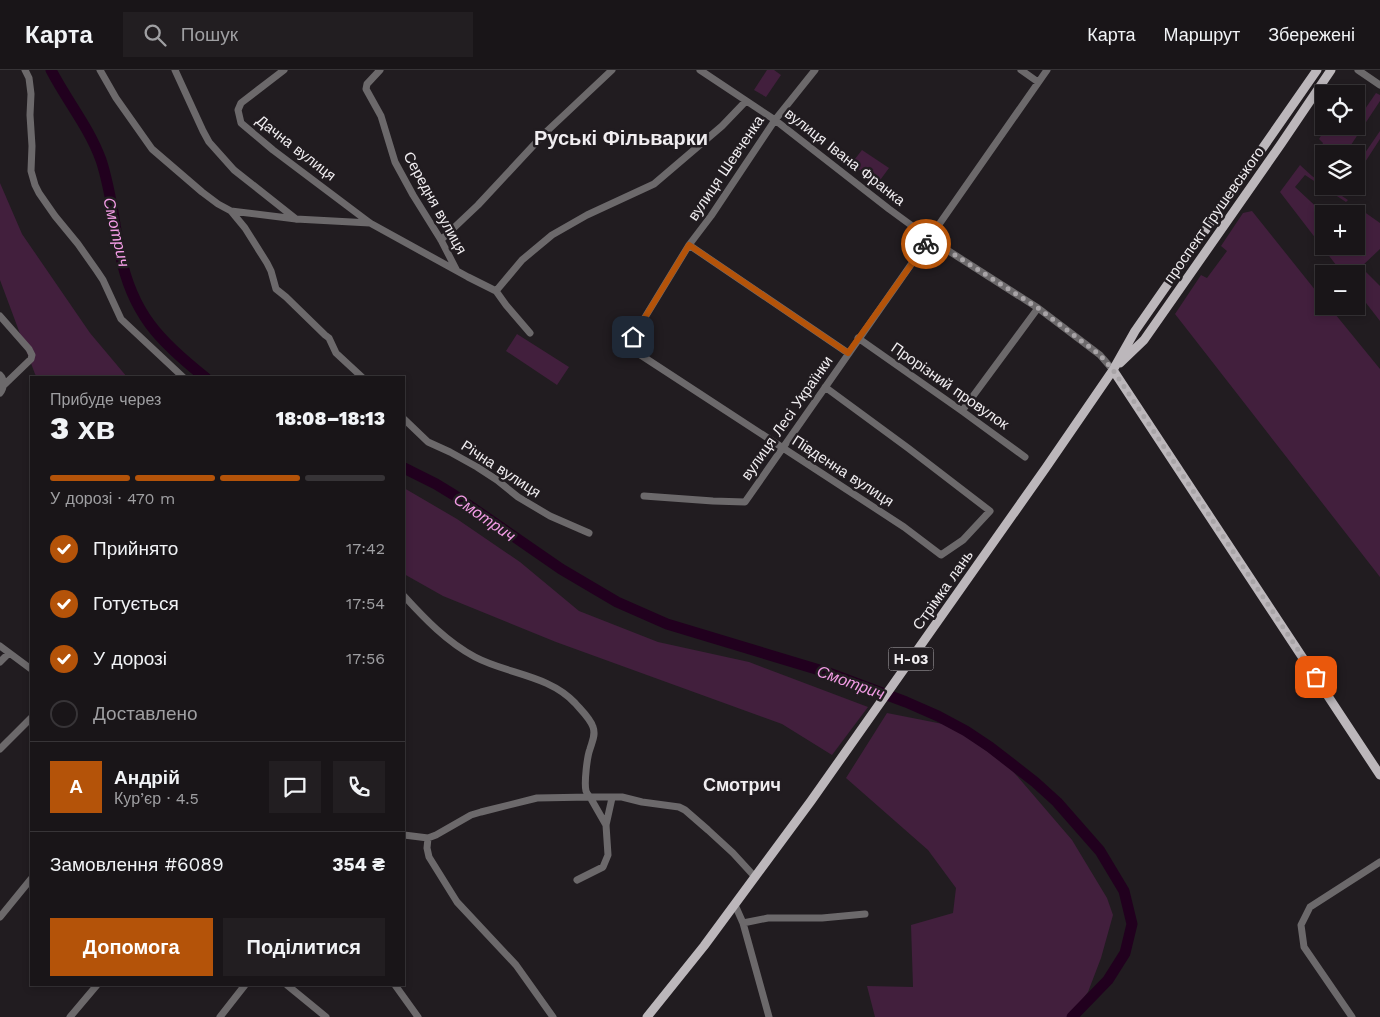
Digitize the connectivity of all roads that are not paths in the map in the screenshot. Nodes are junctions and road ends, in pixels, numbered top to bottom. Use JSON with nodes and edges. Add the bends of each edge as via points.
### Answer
{"nodes":[{"id":1,"x":25,"y":70,"type":"edge"},
{"id":2,"x":100,"y":70,"type":"edge"},
{"id":3,"x":175,"y":70,"type":"edge"},
{"id":4,"x":284,"y":70,"type":"edge"},
{"id":5,"x":380,"y":70,"type":"edge"},
{"id":6,"x":612,"y":70,"type":"edge"},
{"id":7,"x":700,"y":70,"type":"edge"},
{"id":8,"x":815,"y":70,"type":"edge"},
{"id":9,"x":1021,"y":70,"type":"edge"},
{"id":10,"x":1047,"y":70,"type":"edge"},
{"id":11,"x":1317,"y":70,"type":"edge"},
{"id":12,"x":1331,"y":70,"type":"edge"},
{"id":13,"x":1358,"y":70,"type":"edge"},
{"id":14,"x":1038,"y":82,"type":"junction"},
{"id":15,"x":1380,"y":86,"type":"edge"},
{"id":16,"x":746,"y":101,"type":"junction"},
{"id":17,"x":775,"y":120,"type":"junction"},
{"id":18,"x":231,"y":211,"type":"junction"},
{"id":19,"x":296,"y":219,"type":"junction"},
{"id":20,"x":370,"y":223,"type":"junction"},
{"id":21,"x":930,"y":239,"type":"junction"},
{"id":22,"x":441,"y":240,"type":"junction"},
{"id":23,"x":689,"y":245,"type":"junction"},
{"id":24,"x":456,"y":270,"type":"junction"},
{"id":25,"x":496,"y":291,"type":"junction"},
{"id":26,"x":1038,"y":308,"type":"junction"},
{"id":27,"x":0,"y":316,"type":"edge"},
{"id":28,"x":530,"y":333,"type":"dead end"},
{"id":29,"x":633,"y":337,"type":"joint"},
{"id":30,"x":858,"y":338,"type":"junction"},
{"id":31,"x":848,"y":353,"type":"junction"},
{"id":32,"x":1113,"y":370,"type":"junction"},
{"id":33,"x":0,"y":375,"type":"edge"},
{"id":34,"x":182,"y":376,"type":"edge"},
{"id":35,"x":361,"y":376,"type":"edge"},
{"id":36,"x":825,"y":387,"type":"junction"},
{"id":37,"x":2,"y":390,"type":"edge"},
{"id":38,"x":962,"y":411,"type":"junction"},
{"id":39,"x":405,"y":420,"type":"edge"},
{"id":40,"x":782,"y":448,"type":"junction"},
{"id":41,"x":1025,"y":457,"type":"dead end"},
{"id":42,"x":644,"y":496,"type":"dead end"},
{"id":43,"x":1011,"y":517,"type":"joint"},
{"id":44,"x":590,"y":533,"type":"dead end"},
{"id":45,"x":405,"y":597,"type":"edge"},
{"id":46,"x":0,"y":646,"type":"edge"},
{"id":47,"x":9,"y":654,"type":"junction"},
{"id":48,"x":0,"y":662,"type":"edge"},
{"id":49,"x":30,"y":668,"type":"edge"},
{"id":50,"x":30,"y":719,"type":"edge"},
{"id":51,"x":0,"y":749,"type":"edge"},
{"id":52,"x":1380,"y":775,"type":"edge"},
{"id":53,"x":590,"y":797,"type":"junction"},
{"id":54,"x":612,"y":798,"type":"junction"},
{"id":55,"x":606,"y":825,"type":"junction"},
{"id":56,"x":405,"y":835,"type":"edge"},
{"id":57,"x":428,"y":838,"type":"junction"},
{"id":58,"x":1380,"y":862,"type":"edge"},
{"id":59,"x":755,"y":877,"type":"junction"},
{"id":60,"x":30,"y":880,"type":"edge"},
{"id":61,"x":577,"y":880,"type":"dead end"},
{"id":62,"x":735,"y":905,"type":"junction"},
{"id":63,"x":864,"y":914,"type":"dead end"},
{"id":64,"x":0,"y":917,"type":"edge"},
{"id":65,"x":743,"y":923,"type":"junction"},
{"id":66,"x":96,"y":986,"type":"edge"},
{"id":67,"x":244,"y":986,"type":"edge"},
{"id":68,"x":288,"y":986,"type":"edge"},
{"id":69,"x":396,"y":986,"type":"edge"},
{"id":70,"x":70,"y":1017,"type":"edge"},
{"id":71,"x":220,"y":1017,"type":"edge"},
{"id":72,"x":326,"y":1017,"type":"edge"},
{"id":73,"x":418,"y":1017,"type":"edge"},
{"id":74,"x":553,"y":1017,"type":"edge"},
{"id":75,"x":647,"y":1017,"type":"edge"},
{"id":76,"x":769,"y":1017,"type":"edge"},
{"id":77,"x":1352,"y":1017,"type":"edge"}],
"edges":[{"from":1,"to":34,"type":"street","via":[[31,94],[31,170],[39,193],[103,280],[121,319]]},
{"from":2,"to":18,"type":"street","via":[[152,149],[210,198]]},
{"from":3,"to":19,"type":"street","via":[[209,142],[234,170]]},
{"from":4,"to":20,"type":"street","name":"Дачна вулиця","via":[[241,103],[238,110],[241,123]]},
{"from":5,"to":22,"type":"street","name":"Середня вулиця","via":[[366,84],[366,89],[381,116],[395,162]]},
{"from":6,"to":22,"type":"street","via":[[546,132]]},
{"from":7,"to":16,"type":"street","name":"вулиця Івана Франка"},
{"from":8,"to":17,"type":"street","name":"вулиця Шевченка"},
{"from":9,"to":14,"type":"street"},
{"from":10,"to":14,"type":"street","name":"вулиця Лесі Українки"},
{"from":11,"to":32,"type":"main road","name":"проспект Грушевського","via":[[1135,331]]},
{"from":12,"to":32,"type":"main road","name":"проспект Грушевського","via":[[1144,340]]},
{"from":13,"to":15,"type":"street"},
{"from":14,"to":21,"type":"street","name":"вулиця Лесі Українки"},
{"from":16,"to":17,"type":"street","name":"вулиця Івана Франка"},
{"from":16,"to":25,"type":"street","via":[[654,184],[580,218],[552,235],[522,260]]},
{"from":17,"to":21,"type":"street","name":"вулиця Івана Франка"},
{"from":17,"to":23,"type":"street","name":"вулиця Шевченка"},
{"from":18,"to":19,"type":"street"},
{"from":18,"to":35,"type":"street","via":[[267,263],[276,289],[329,338],[336,353]]},
{"from":19,"to":20,"type":"street"},
{"from":20,"to":24,"type":"street","name":"Середня вулиця"},
{"from":21,"to":26,"type":"street","name":"вулиця Івана Франка"},
{"from":21,"to":30,"type":"street","name":"вулиця Лесі Українки"},
{"from":22,"to":24,"type":"street","name":"Середня вулиця"},
{"from":23,"to":29,"type":"street","name":"вулиця Шевченка"},
{"from":23,"to":31,"type":"street"},
{"from":24,"to":25,"type":"street","name":"Середня вулиця"},
{"from":25,"to":28,"type":"street","name":"Середня вулиця"},
{"from":26,"to":32,"type":"street","name":"вулиця Івана Франка","via":[[1100,355]]},
{"from":26,"to":38,"type":"street"},
{"from":27,"to":37,"type":"street","via":[[32,355]]},
{"from":29,"to":40,"type":"street","name":"Південна вулиця","via":[[632,345],[639,354]]},
{"from":30,"to":31,"type":"street","name":"вулиця Лесі Українки"},
{"from":30,"to":38,"type":"street","name":"Прорізний провулок"},
{"from":31,"to":36,"type":"street","name":"вулиця Лесі Українки"},
{"from":32,"to":43,"type":"main road","name":"проспект Грушевського","number":"Н-03"},
{"from":32,"to":52,"type":"main road","name":"вулиця Івана Франка"},
{"from":33,"to":37,"type":"street"},
{"from":36,"to":40,"type":"street","name":"вулиця Лесі Українки"},
{"from":36,"to":40,"type":"street","name":"Південна вулиця","via":[[990,511],[964,540],[941,555],[904,527]]},
{"from":38,"to":41,"type":"street","name":"Прорізний провулок"},
{"from":39,"to":44,"type":"street","name":"Річна вулиця","via":[[428,442],[477,467],[518,497],[550,516]]},
{"from":40,"to":42,"type":"street","name":"вулиця Лесі Українки","via":[[745,502]]},
{"from":43,"to":59,"type":"main road","name":"Стрімка лань","number":"Н-03"},
{"from":45,"to":53,"type":"street","via":[[435,629],[461,649],[487,663],[549,684],[576,703],[594,729],[586,779],[586,791]]},
{"from":46,"to":47,"type":"street"},
{"from":47,"to":48,"type":"street"},
{"from":47,"to":49,"type":"street"},
{"from":50,"to":51,"type":"street"},
{"from":53,"to":54,"type":"street"},
{"from":53,"to":55,"type":"street"},
{"from":53,"to":57,"type":"street","via":[[537,798],[493,808]]},
{"from":54,"to":55,"type":"street"},
{"from":54,"to":59,"type":"street","via":[[685,810]]},
{"from":55,"to":61,"type":"street","via":[[608,855],[603,867]]},
{"from":56,"to":57,"type":"street"},
{"from":57,"to":74,"type":"street","via":[[429,857],[456,902],[516,965]]},
{"from":58,"to":77,"type":"street","via":[[1310,907],[1301,925],[1304,947]]},
{"from":59,"to":62,"type":"main road","number":"Н-03"},
{"from":60,"to":64,"type":"street"},
{"from":62,"to":65,"type":"street"},
{"from":62,"to":75,"type":"main road","number":"Н-03"},
{"from":63,"to":65,"type":"street","via":[[768,918]]},
{"from":65,"to":76,"type":"street"},
{"from":66,"to":70,"type":"street"},
{"from":67,"to":71,"type":"street"},
{"from":68,"to":72,"type":"street"},
{"from":69,"to":73,"type":"street"}]}
